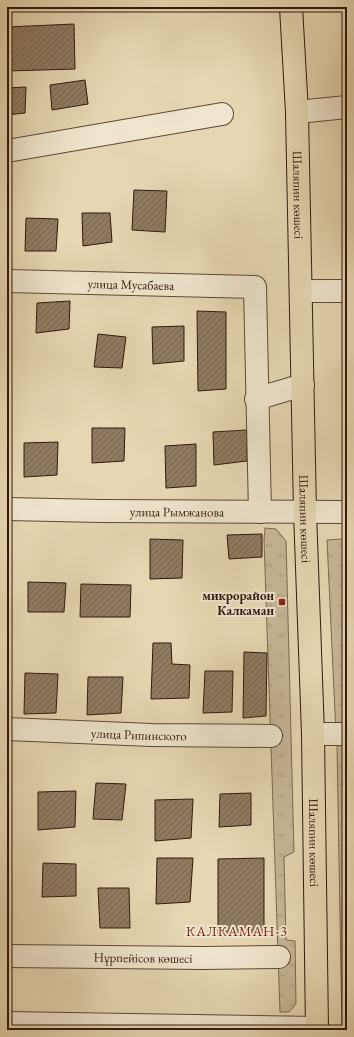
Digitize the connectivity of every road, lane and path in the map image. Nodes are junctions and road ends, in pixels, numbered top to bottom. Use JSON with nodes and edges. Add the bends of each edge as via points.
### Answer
{"nodes":[{"id":1,"x":291,"y":7,"type":"edge"},
{"id":2,"x":347,"y":107,"type":"edge"},
{"id":3,"x":298,"y":112,"type":"junction"},
{"id":4,"x":222,"y":114,"type":"dead end"},
{"id":5,"x":7,"y":151,"type":"edge"},
{"id":6,"x":7,"y":281,"type":"edge"},
{"id":7,"x":347,"y":290,"type":"edge"},
{"id":8,"x":301,"y":291,"type":"junction"},
{"id":9,"x":303,"y":385,"type":"junction"},
{"id":10,"x":256,"y":399,"type":"junction"},
{"id":11,"x":7,"y":508,"type":"edge"},
{"id":12,"x":260,"y":512,"type":"junction"},
{"id":13,"x":305,"y":512,"type":"junction"},
{"id":14,"x":347,"y":512,"type":"edge"},
{"id":15,"x":7,"y":729,"type":"edge"},
{"id":16,"x":313,"y":734,"type":"junction"},
{"id":17,"x":347,"y":734,"type":"edge"},
{"id":18,"x":271,"y":736,"type":"dead end"},
{"id":19,"x":7,"y":956,"type":"edge"},
{"id":20,"x":279,"y":957,"type":"dead end"},
{"id":21,"x":7,"y":1023,"type":"edge"},
{"id":22,"x":317,"y":1029,"type":"edge"}],
"edges":[{"from":1,"to":3,"type":"main road","name":"Шаляпин көшесі"},
{"from":2,"to":3,"type":"street"},
{"from":3,"to":8,"type":"main road","name":"Шаляпин көшесі"},
{"from":4,"to":5,"type":"street"},
{"from":6,"to":10,"type":"street","name":"улица Мусабаева","via":[[255,287]]},
{"from":7,"to":8,"type":"street"},
{"from":8,"to":9,"type":"main road","name":"Шаляпин көшесі"},
{"from":9,"to":10,"type":"street"},
{"from":9,"to":13,"type":"main road","name":"Шаляпин көшесі"},
{"from":10,"to":12,"type":"street"},
{"from":11,"to":12,"type":"street","name":"улица Рымжанова"},
{"from":12,"to":13,"type":"street","name":"улица Рымжанова"},
{"from":13,"to":14,"type":"street","name":"улица Рымжанова"},
{"from":13,"to":16,"type":"main road","name":"Шаляпин көшесі"},
{"from":15,"to":18,"type":"street","name":"улица Рипинского","via":[[152,735]]},
{"from":16,"to":17,"type":"street"},
{"from":16,"to":22,"type":"main road","name":"Шаляпин көшесі"},
{"from":19,"to":20,"type":"street","name":"Нұрпейісов көшесі"},
{"from":21,"to":22,"type":"street"}]}
